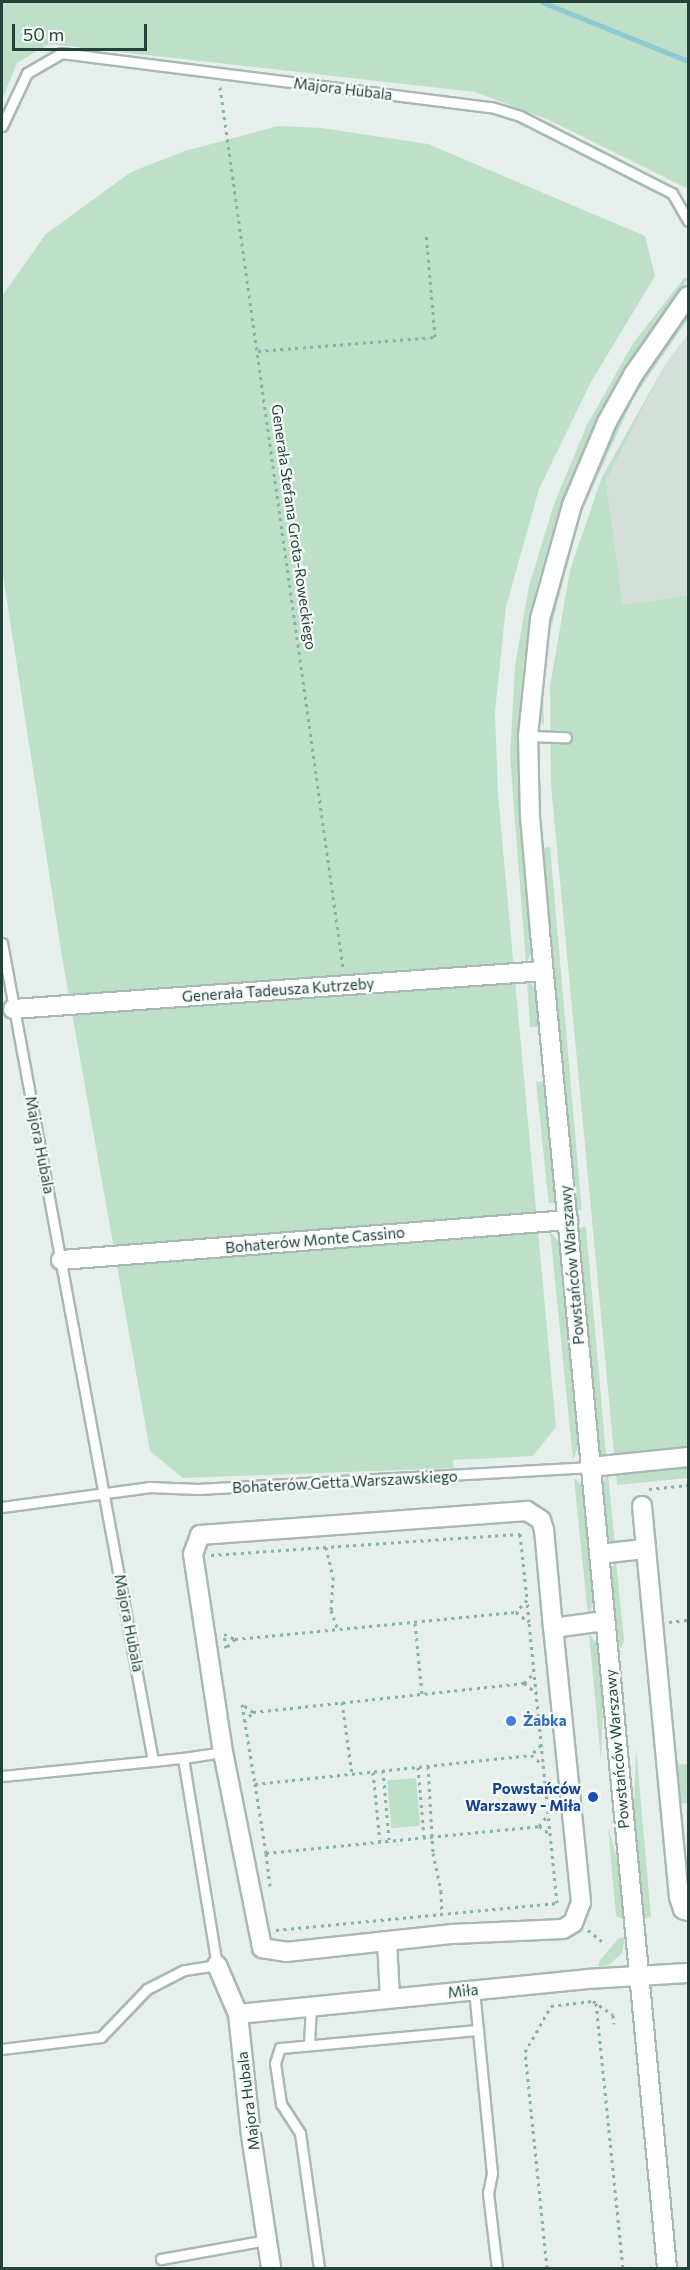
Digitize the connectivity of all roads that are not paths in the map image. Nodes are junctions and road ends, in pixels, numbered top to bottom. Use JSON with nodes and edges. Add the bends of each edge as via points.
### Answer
{"nodes":[{"id":1,"x":2,"y":126,"type":"edge"},
{"id":2,"x":688,"y":221,"type":"edge"},
{"id":3,"x":688,"y":296,"type":"edge"},
{"id":4,"x":528,"y":736,"type":"junction"},
{"id":5,"x":566,"y":737,"type":"dead end"},
{"id":6,"x":2,"y":944,"type":"edge"},
{"id":7,"x":544,"y":971,"type":"junction"},
{"id":8,"x":13,"y":1009,"type":"junction"},
{"id":9,"x":568,"y":1220,"type":"junction"},
{"id":10,"x":62,"y":1260,"type":"junction"},
{"id":11,"x":688,"y":1457,"type":"edge"},
{"id":12,"x":591,"y":1467,"type":"junction"},
{"id":13,"x":105,"y":1496,"type":"junction"},
{"id":14,"x":642,"y":1506,"type":"road end"},
{"id":15,"x":2,"y":1507,"type":"edge"},
{"id":16,"x":645,"y":1549,"type":"junction"},
{"id":17,"x":599,"y":1554,"type":"junction"},
{"id":18,"x":605,"y":1621,"type":"junction"},
{"id":19,"x":553,"y":1628,"type":"junction"},
{"id":20,"x":223,"y":1752,"type":"junction"},
{"id":21,"x":183,"y":1758,"type":"junction"},
{"id":22,"x":153,"y":1761,"type":"junction"},
{"id":23,"x":2,"y":1776,"type":"edge"},
{"id":24,"x":688,"y":1911,"type":"edge"},
{"id":25,"x":387,"y":1941,"type":"junction"},
{"id":26,"x":217,"y":1965,"type":"junction"},
{"id":27,"x":688,"y":1973,"type":"edge"},
{"id":28,"x":639,"y":1976,"type":"junction"},
{"id":29,"x":474,"y":1990,"type":"junction"},
{"id":30,"x":390,"y":1998,"type":"junction"},
{"id":31,"x":311,"y":2006,"type":"junction"},
{"id":32,"x":238,"y":2014,"type":"junction"},
{"id":33,"x":478,"y":2030,"type":"junction"},
{"id":34,"x":309,"y":2044,"type":"junction"},
{"id":35,"x":2,"y":2049,"type":"edge"},
{"id":36,"x":267,"y":2240,"type":"junction"},
{"id":37,"x":161,"y":2259,"type":"dead end"},
{"id":38,"x":272,"y":2268,"type":"edge"},
{"id":39,"x":319,"y":2268,"type":"edge"},
{"id":40,"x":497,"y":2268,"type":"edge"},
{"id":41,"x":667,"y":2268,"type":"edge"}],
"edges":[{"from":1,"to":2,"type":"lane","name":"Majora Hubala","via":[[27,73],[61,53],[491,107],[520,116],[672,192]]},
{"from":3,"to":4,"type":"street","name":"Powstańców Warszawy","via":[[618,403],[572,505],[540,619]]},
{"from":4,"to":5,"type":"lane"},
{"from":4,"to":7,"type":"street","name":"Powstańców Warszawy","via":[[530,817]]},
{"from":6,"to":8,"type":"lane","name":"Majora Hubala"},
{"from":7,"to":8,"type":"street","name":"Generała Tadeusza Kutrzeby"},
{"from":7,"to":9,"type":"street","name":"Powstańców Warszawy"},
{"from":8,"to":10,"type":"lane","name":"Majora Hubala"},
{"from":9,"to":10,"type":"street","name":"Bohaterów Monte Cassino"},
{"from":9,"to":12,"type":"street","name":"Powstańców Warszawy"},
{"from":10,"to":13,"type":"lane","name":"Majora Hubala"},
{"from":11,"to":12,"type":"street","name":"Bohaterów Getta Warszawskiego"},
{"from":12,"to":13,"type":"lane","name":"Bohaterów Getta Warszawskiego","via":[[198,1489],[149,1487]]},
{"from":12,"to":17,"type":"street","name":"Powstańców Warszawy"},
{"from":13,"to":15,"type":"lane","name":"Bohaterów Getta Warszawskiego"},
{"from":13,"to":22,"type":"lane","name":"Majora Hubala"},
{"from":14,"to":16,"type":"street"},
{"from":16,"to":17,"type":"street"},
{"from":16,"to":24,"type":"street","via":[[679,1897],[683,1909]]},
{"from":17,"to":18,"type":"street","name":"Powstańców Warszawy"},
{"from":18,"to":19,"type":"street"},
{"from":18,"to":28,"type":"street","name":"Powstańców Warszawy"},
{"from":19,"to":20,"type":"street","via":[[544,1530],[541,1520],[527,1511],[210,1531],[195,1541],[193,1554]]},
{"from":19,"to":25,"type":"street","via":[[581,1902],[579,1917],[563,1929]]},
{"from":20,"to":21,"type":"lane"},
{"from":20,"to":25,"type":"street","via":[[256,1934],[262,1947],[286,1952]]},
{"from":21,"to":22,"type":"lane"},
{"from":21,"to":26,"type":"lane","name":"Majora Hubala"},
{"from":22,"to":23,"type":"lane"},
{"from":25,"to":30,"type":"street"},
{"from":26,"to":32,"type":"street","name":"Majora Hubala"},
{"from":26,"to":35,"type":"lane","via":[[184,1970],[147,1989],[101,2037]]},
{"from":27,"to":28,"type":"street","name":"Miła"},
{"from":28,"to":29,"type":"street","name":"Miła"},
{"from":28,"to":41,"type":"street","name":"Powstańców Warszawy"},
{"from":29,"to":30,"type":"street","name":"Miła"},
{"from":29,"to":33,"type":"lane"},
{"from":30,"to":31,"type":"street","name":"Miła"},
{"from":31,"to":32,"type":"street","name":"Miła"},
{"from":31,"to":34,"type":"lane"},
{"from":32,"to":36,"type":"street","name":"Majora Hubala"},
{"from":33,"to":34,"type":"lane"},
{"from":33,"to":40,"type":"lane","via":[[492,2173],[488,2193]]},
{"from":34,"to":39,"type":"lane","via":[[280,2048],[276,2063],[281,2104],[300,2133]]},
{"from":36,"to":37,"type":"lane"},
{"from":36,"to":38,"type":"street","name":"Majora Hubala"}]}
